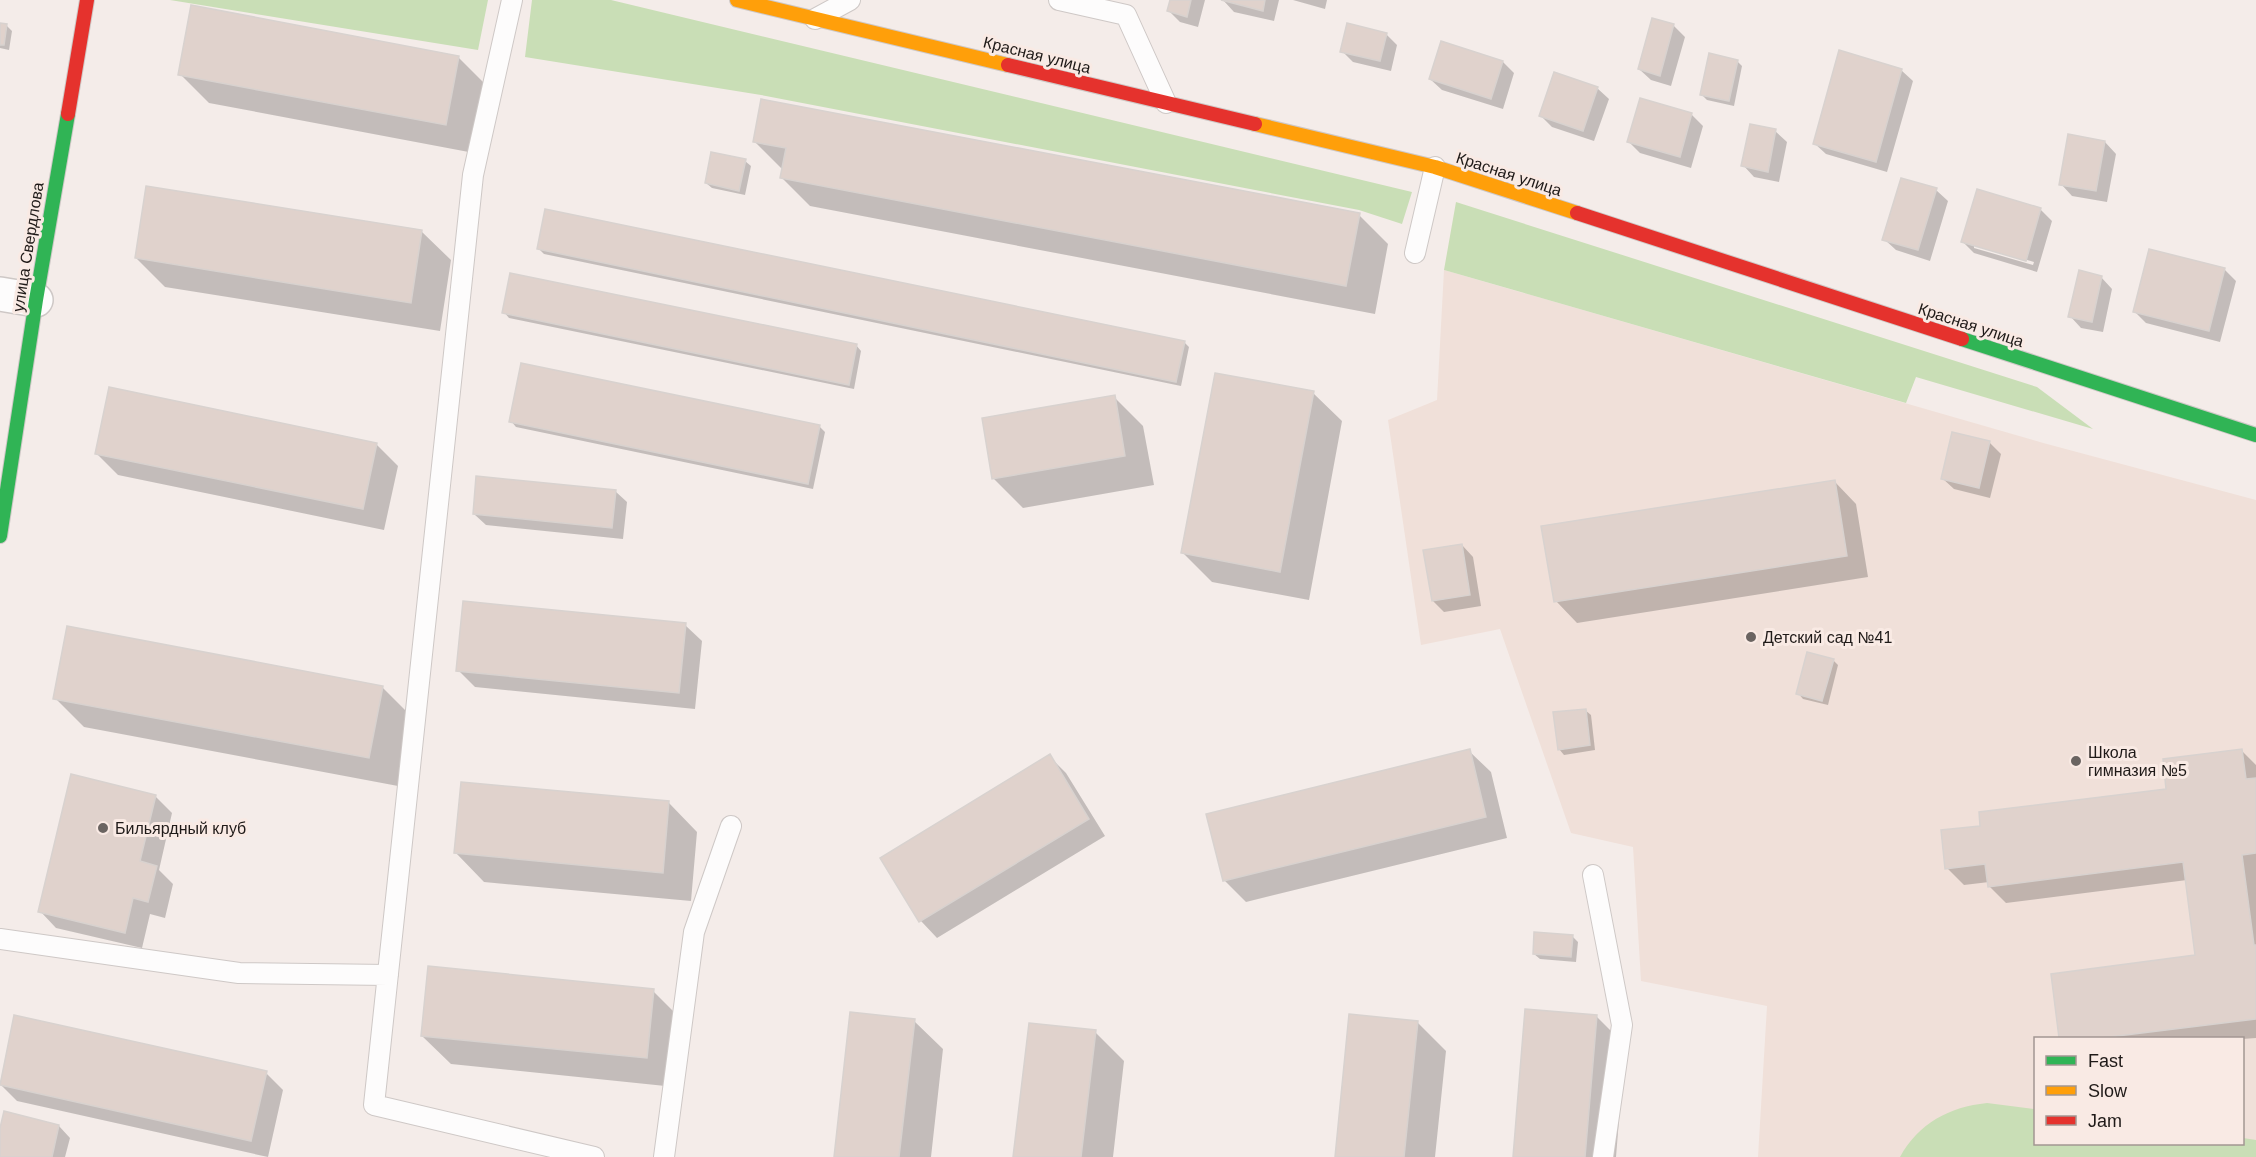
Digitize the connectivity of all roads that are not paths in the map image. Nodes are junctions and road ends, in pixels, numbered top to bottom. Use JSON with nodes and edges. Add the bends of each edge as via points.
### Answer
{"nodes":[{"id":1,"x":87,"y":0,"type":"edge"},
{"id":2,"x":512,"y":0,"type":"edge"},
{"id":3,"x":737,"y":0,"type":"edge"},
{"id":4,"x":850,"y":0,"type":"edge"},
{"id":5,"x":1059,"y":0,"type":"edge"},
{"id":6,"x":815,"y":19,"type":"junction"},
{"id":7,"x":1166,"y":103,"type":"junction"},
{"id":8,"x":1435,"y":167,"type":"junction"},
{"id":9,"x":1415,"y":253,"type":"dead end"},
{"id":10,"x":0,"y":294,"type":"edge"},
{"id":11,"x":36,"y":300,"type":"junction"},
{"id":12,"x":2256,"y":435,"type":"edge"},
{"id":13,"x":0,"y":536,"type":"edge"},
{"id":14,"x":731,"y":826,"type":"dead end"},
{"id":15,"x":1593,"y":875,"type":"dead end"},
{"id":16,"x":0,"y":939,"type":"edge"},
{"id":17,"x":388,"y":975,"type":"junction"},
{"id":18,"x":594,"y":1157,"type":"edge"},
{"id":19,"x":664,"y":1157,"type":"edge"},
{"id":20,"x":1603,"y":1157,"type":"edge"}],
"edges":[{"from":1,"to":11,"type":"main road","name":"улица Свердлова"},
{"from":2,"to":17,"type":"lane","via":[[473,175]]},
{"from":3,"to":6,"type":"main road","name":"Красная улица"},
{"from":4,"to":6,"type":"lane"},
{"from":5,"to":7,"type":"lane","via":[[1126,15]]},
{"from":6,"to":7,"type":"main road","name":"Красная улица"},
{"from":7,"to":8,"type":"main road","name":"Красная улица"},
{"from":8,"to":9,"type":"lane"},
{"from":8,"to":12,"type":"main road","name":"Красная улица"},
{"from":10,"to":11,"type":"street"},
{"from":11,"to":13,"type":"main road","name":"улица Свердлова"},
{"from":14,"to":19,"type":"lane","via":[[694,932]]},
{"from":15,"to":20,"type":"lane","via":[[1622,1025]]},
{"from":16,"to":17,"type":"lane","via":[[239,973]]},
{"from":17,"to":18,"type":"lane","via":[[374,1105]]}]}
